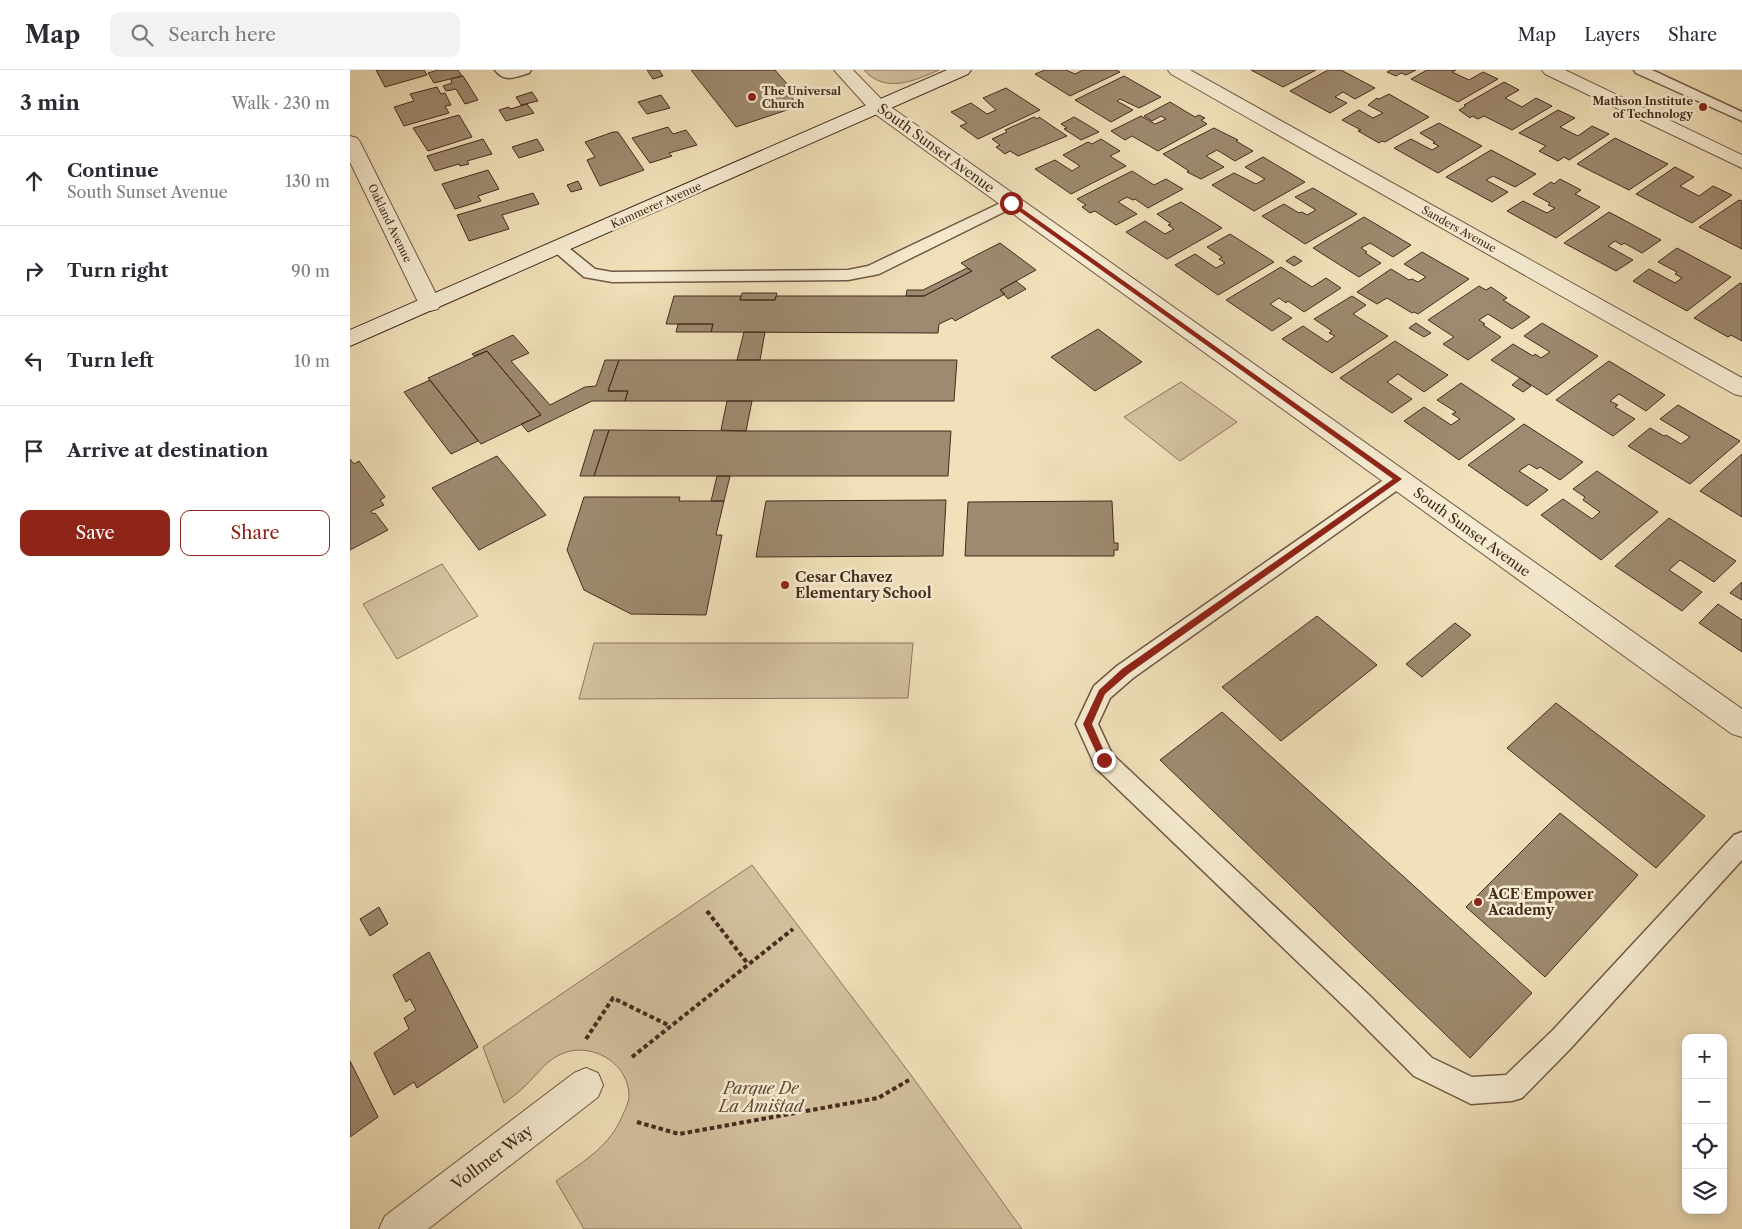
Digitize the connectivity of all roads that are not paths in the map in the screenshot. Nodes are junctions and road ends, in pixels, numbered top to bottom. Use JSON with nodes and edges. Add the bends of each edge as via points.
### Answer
{"nodes":[{"id":1,"x":502,"y":70,"type":"edge"},
{"id":2,"x":524,"y":70,"type":"edge"},
{"id":3,"x":843,"y":70,"type":"edge"},
{"id":4,"x":962,"y":70,"type":"edge"},
{"id":5,"x":1177,"y":70,"type":"edge"},
{"id":6,"x":1551,"y":70,"type":"edge"},
{"id":7,"x":1641,"y":70,"type":"edge"},
{"id":8,"x":878,"y":107,"type":"junction"},
{"id":9,"x":1742,"y":117,"type":"edge"},
{"id":10,"x":350,"y":142,"type":"edge"},
{"id":11,"x":1741,"y":159,"type":"edge"},
{"id":12,"x":1011,"y":203,"type":"junction"},
{"id":13,"x":558,"y":248,"type":"junction"},
{"id":14,"x":430,"y":304,"type":"junction"},
{"id":15,"x":350,"y":339,"type":"edge"},
{"id":16,"x":1742,"y":388,"type":"edge"},
{"id":17,"x":1399,"y":479,"type":"junction"},
{"id":18,"x":1742,"y":724,"type":"edge"},
{"id":19,"x":1742,"y":843,"type":"edge"},
{"id":20,"x":586,"y":1085,"type":"dead end"},
{"id":21,"x":398,"y":1229,"type":"edge"}],
"edges":[{"from":1,"to":2,"type":"lane","via":[[506,75]]},
{"from":3,"to":8,"type":"street","name":"South Sunset Avenue"},
{"from":4,"to":8,"type":"street","name":"Kammerer Avenue"},
{"from":5,"to":16,"type":"street","name":"Sanders Avenue"},
{"from":6,"to":11,"type":"street"},
{"from":7,"to":9,"type":"lane"},
{"from":8,"to":12,"type":"street","name":"South Sunset Avenue"},
{"from":8,"to":13,"type":"street","name":"Kammerer Avenue"},
{"from":10,"to":14,"type":"street","name":"Oakland Avenue"},
{"from":12,"to":13,"type":"lane","via":[[873,270],[848,275],[612,277],[590,273]]},
{"from":12,"to":17,"type":"street","name":"South Sunset Avenue"},
{"from":13,"to":14,"type":"street","name":"Kammerer Avenue"},
{"from":14,"to":15,"type":"street","name":"Kammerer Avenue"},
{"from":17,"to":18,"type":"street","name":"South Sunset Avenue"},
{"from":17,"to":19,"type":"lane","via":[[1125,672],[1102,692],[1087,724],[1104,760],[1423,1067],[1471,1091],[1512,1088],[1557,1045]]},
{"from":20,"to":21,"type":"street","name":"Vollmer Way"}]}
